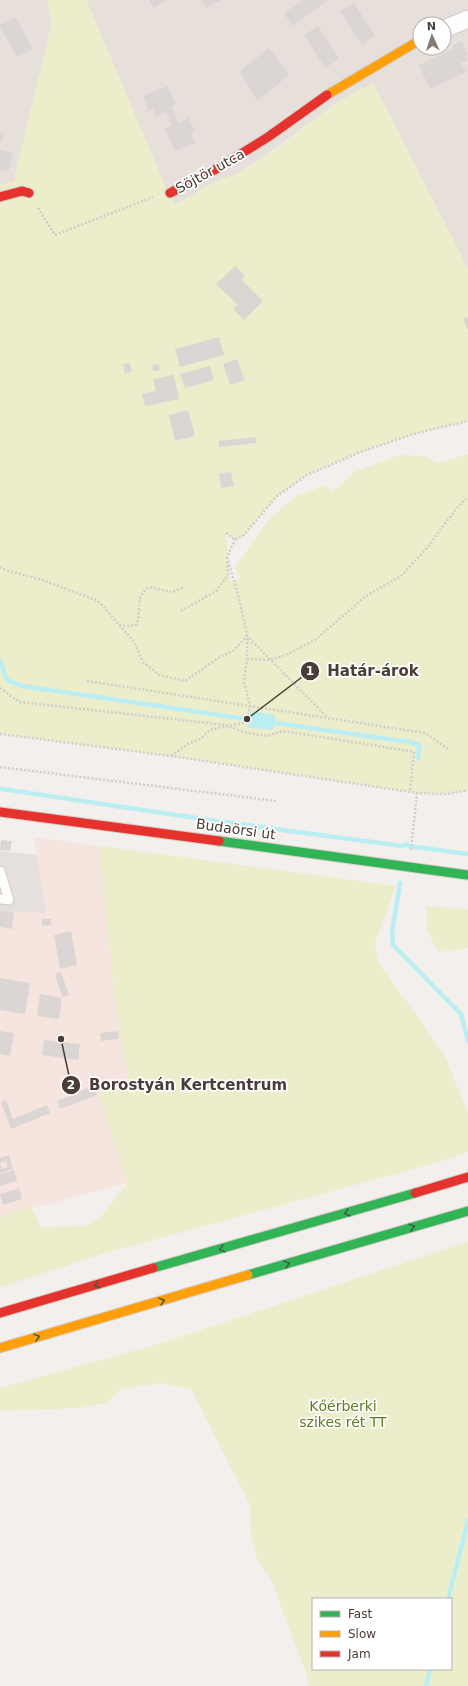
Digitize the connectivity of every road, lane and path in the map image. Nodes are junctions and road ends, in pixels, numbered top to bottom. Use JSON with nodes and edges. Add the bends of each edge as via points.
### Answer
{"nodes":[{"id":1,"x":468,"y":19,"type":"edge"},
{"id":2,"x":452,"y":26,"type":"edge"},
{"id":3,"x":412,"y":45,"type":"edge"},
{"id":4,"x":29,"y":193,"type":"joint"},
{"id":5,"x":170,"y":193,"type":"joint"},
{"id":6,"x":0,"y":197,"type":"edge"},
{"id":7,"x":468,"y":421,"type":"edge"},
{"id":8,"x":468,"y":496,"type":"edge"},
{"id":9,"x":226,"y":533,"type":"dead end"},
{"id":10,"x":235,"y":540,"type":"junction"},
{"id":11,"x":227,"y":557,"type":"junction"},
{"id":12,"x":0,"y":567,"type":"edge"},
{"id":13,"x":185,"y":587,"type":"dead end"},
{"id":14,"x":182,"y":611,"type":"dead end"},
{"id":15,"x":118,"y":625,"type":"junction"},
{"id":16,"x":247,"y":636,"type":"junction"},
{"id":17,"x":247,"y":658,"type":"junction"},
{"id":18,"x":269,"y":660,"type":"junction"},
{"id":19,"x":87,"y":681,"type":"dead end"},
{"id":20,"x":0,"y":688,"type":"edge"},
{"id":21,"x":250,"y":705,"type":"junction"},
{"id":22,"x":327,"y":717,"type":"junction"},
{"id":23,"x":228,"y":725,"type":"junction"},
{"id":24,"x":0,"y":734,"type":"edge"},
{"id":25,"x":448,"y":749,"type":"dead end"},
{"id":26,"x":171,"y":756,"type":"junction"},
{"id":27,"x":0,"y":767,"type":"edge"},
{"id":28,"x":468,"y":790,"type":"edge"},
{"id":29,"x":410,"y":791,"type":"junction"},
{"id":30,"x":417,"y":793,"type":"junction"},
{"id":31,"x":277,"y":801,"type":"dead end"},
{"id":32,"x":0,"y":812,"type":"edge"},
{"id":33,"x":410,"y":857,"type":"dead end"},
{"id":34,"x":0,"y":871,"type":"edge"},
{"id":35,"x":468,"y":875,"type":"edge"},
{"id":36,"x":0,"y":899,"type":"edge"},
{"id":37,"x":468,"y":1177,"type":"edge"},
{"id":38,"x":468,"y":1211,"type":"edge"},
{"id":39,"x":0,"y":1313,"type":"edge"},
{"id":40,"x":0,"y":1348,"type":"edge"}],
"edges":[{"from":1,"to":2,"type":"street"},
{"from":3,"to":5,"type":"main road","name":"Söjtör utca","via":[[328,94],[268,137],[218,168]]},
{"from":4,"to":5,"type":"path","name":"Söjtör utca","via":[[55,235],[163,192]]},
{"from":4,"to":6,"type":"main road"},
{"from":7,"to":10,"type":"path","via":[[416,433],[363,451],[307,475],[277,496],[244,535]]},
{"from":8,"to":18,"type":"path","via":[[400,576],[366,596],[315,640],[286,655]]},
{"from":9,"to":10,"type":"path"},
{"from":10,"to":11,"type":"path"},
{"from":11,"to":14,"type":"path","via":[[228,575],[216,591]]},
{"from":11,"to":16,"type":"path"},
{"from":12,"to":15,"type":"path","via":[[96,600]]},
{"from":13,"to":15,"type":"path","via":[[172,592],[149,587],[142,592],[136,625]]},
{"from":15,"to":16,"type":"path","via":[[134,642],[143,662],[159,675],[185,681],[233,651]]},
{"from":16,"to":17,"type":"path"},
{"from":16,"to":18,"type":"path"},
{"from":17,"to":18,"type":"path"},
{"from":17,"to":21,"type":"path","via":[[244,682]]},
{"from":18,"to":22,"type":"path"},
{"from":19,"to":21,"type":"path"},
{"from":20,"to":23,"type":"path","via":[[19,702]]},
{"from":21,"to":22,"type":"path"},
{"from":21,"to":23,"type":"path","via":[[247,722]]},
{"from":22,"to":25,"type":"path","via":[[425,733]]},
{"from":23,"to":26,"type":"path","via":[[210,730]]},
{"from":23,"to":29,"type":"path","via":[[243,732],[267,736],[283,731],[414,752]]},
{"from":24,"to":26,"type":"path"},
{"from":26,"to":29,"type":"path"},
{"from":27,"to":31,"type":"path"},
{"from":28,"to":30,"type":"path","via":[[447,794]]},
{"from":29,"to":30,"type":"path"},
{"from":30,"to":33,"type":"path"},
{"from":32,"to":35,"type":"main road","name":"Budaörsi út"},
{"from":34,"to":36,"type":"lane","via":[[10,900]]},
{"from":37,"to":39,"type":"main road","one_way":true},
{"from":40,"to":38,"type":"main road","one_way":true}]}
